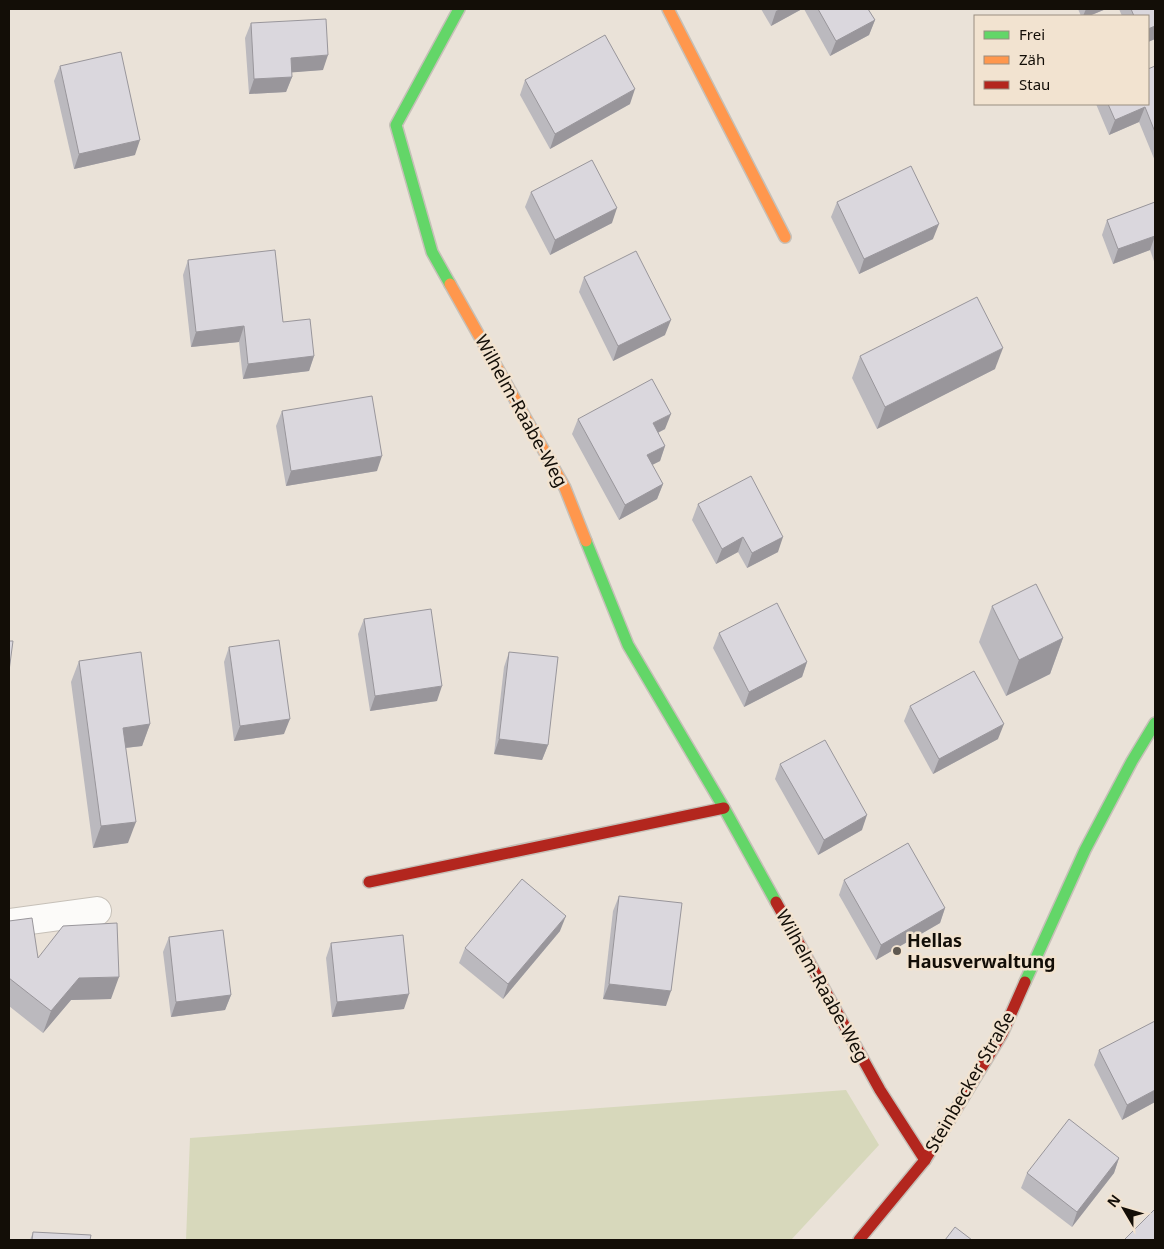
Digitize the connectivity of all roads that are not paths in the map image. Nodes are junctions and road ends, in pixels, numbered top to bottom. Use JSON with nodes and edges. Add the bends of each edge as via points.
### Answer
{"nodes":[{"id":1,"x":459,"y":9,"type":"edge"},
{"id":2,"x":668,"y":9,"type":"edge"},
{"id":3,"x":785,"y":237,"type":"dead end"},
{"id":4,"x":1155,"y":723,"type":"edge"},
{"id":5,"x":724,"y":808,"type":"junction"},
{"id":6,"x":369,"y":882,"type":"dead end"},
{"id":7,"x":97,"y":911,"type":"dead end"},
{"id":8,"x":9,"y":923,"type":"edge"},
{"id":9,"x":925,"y":1160,"type":"junction"},
{"id":10,"x":859,"y":1240,"type":"edge"}],
"edges":[{"from":1,"to":5,"type":"street","name":"Wilhelm-Raabe-Weg","via":[[396,125],[432,252],[565,488],[628,645]]},
{"from":2,"to":3,"type":"street"},
{"from":4,"to":9,"type":"street","name":"Steinbecker Straße","via":[[1085,850],[1002,1034]]},
{"from":5,"to":6,"type":"street"},
{"from":5,"to":9,"type":"street","name":"Wilhelm-Raabe-Weg","via":[[880,1090]]},
{"from":7,"to":8,"type":"street"},
{"from":9,"to":10,"type":"street","name":"Steinbecker Straße"}]}
